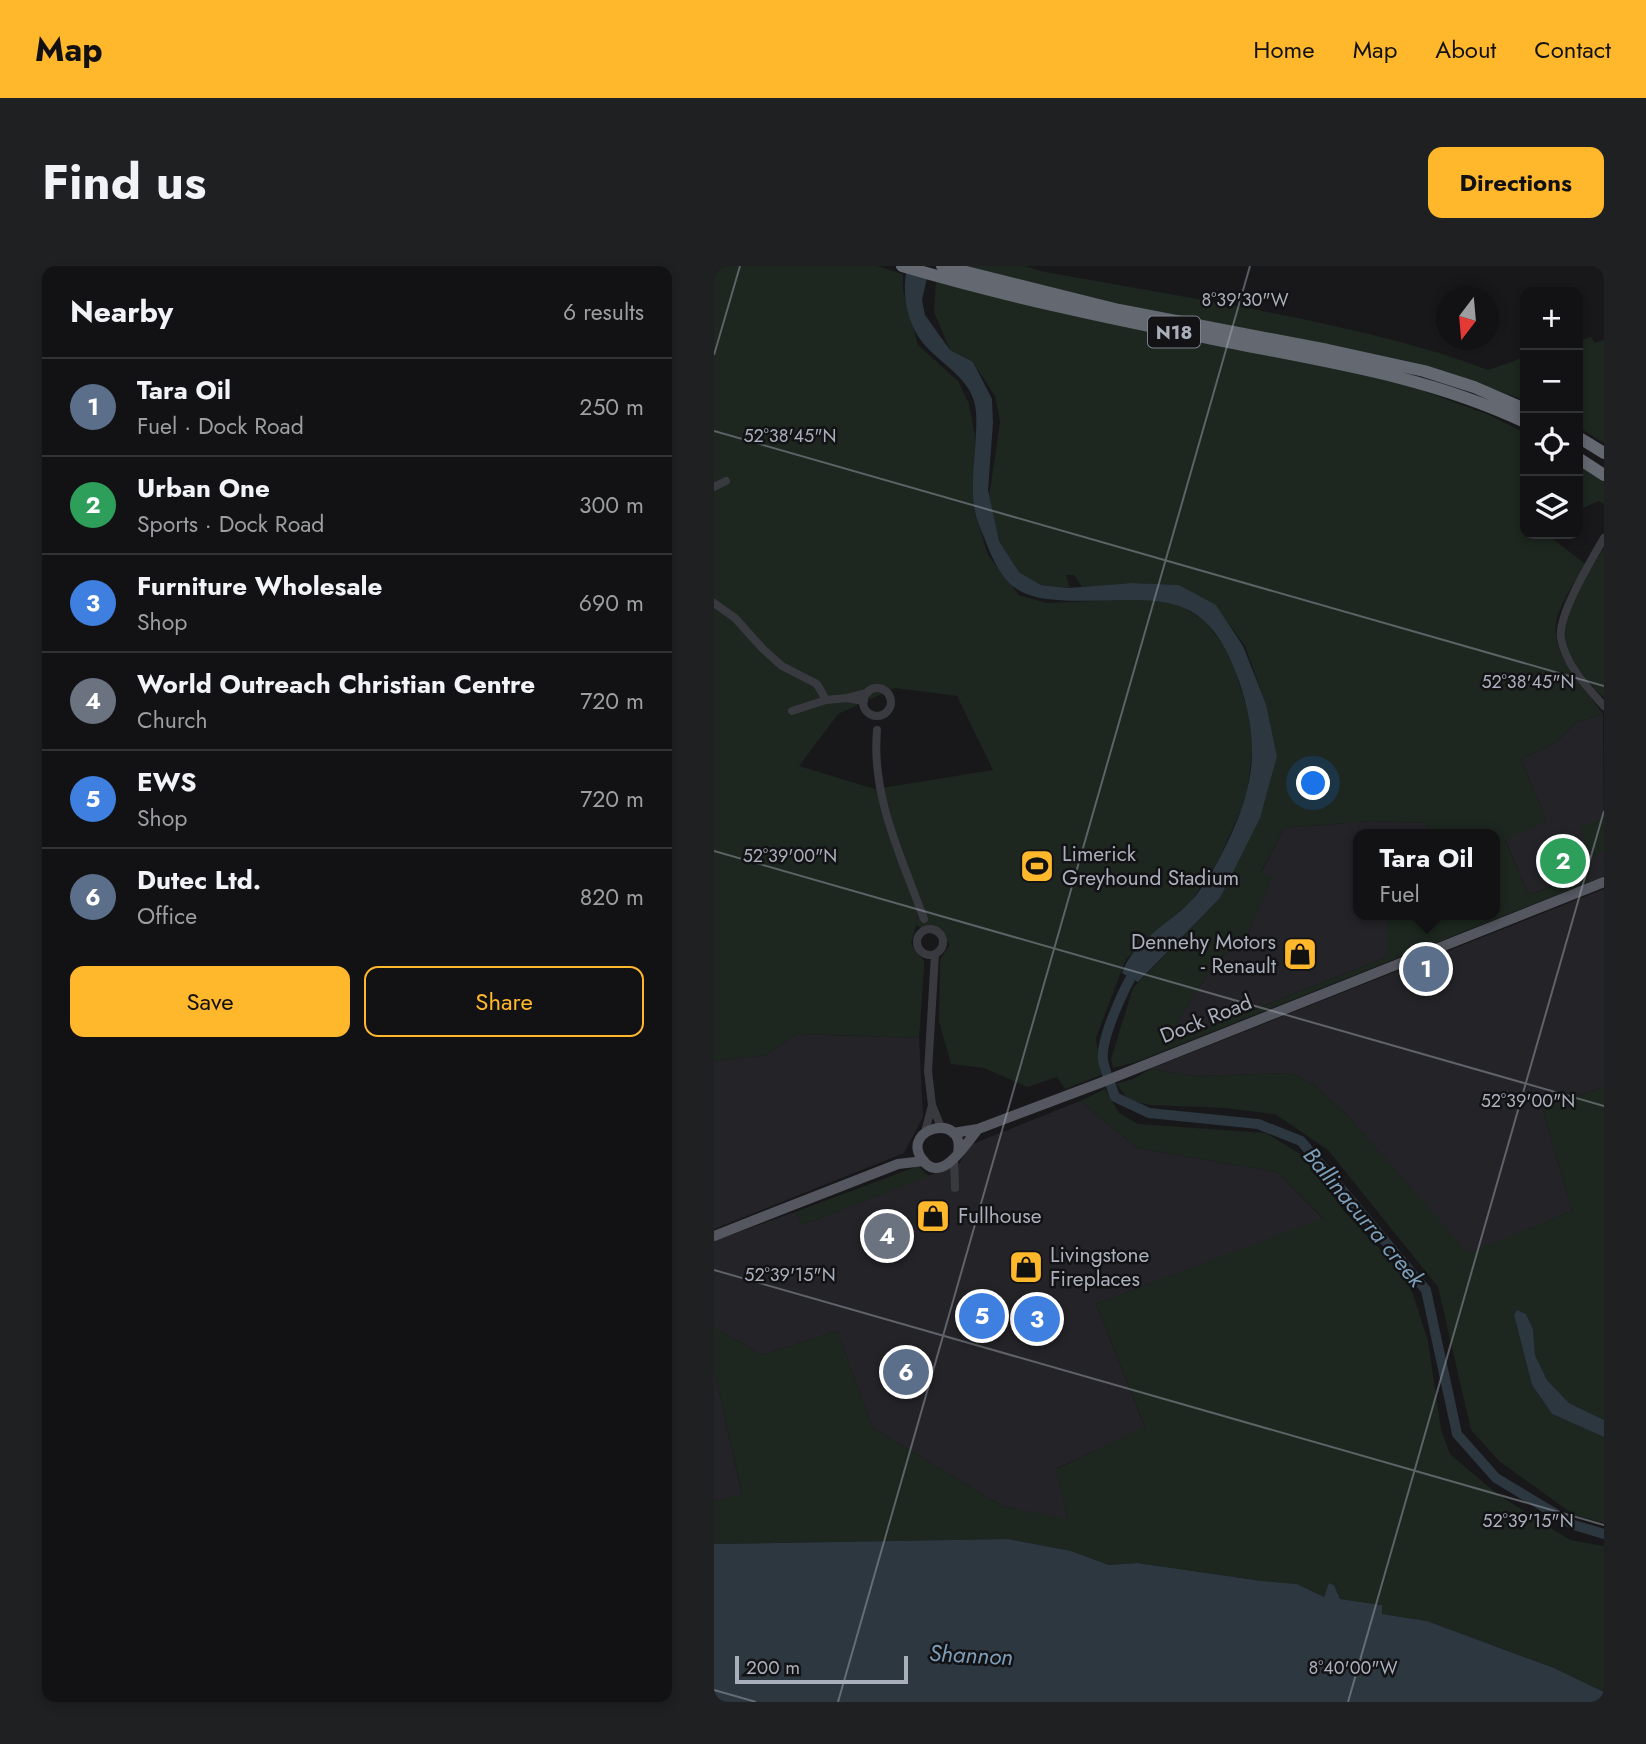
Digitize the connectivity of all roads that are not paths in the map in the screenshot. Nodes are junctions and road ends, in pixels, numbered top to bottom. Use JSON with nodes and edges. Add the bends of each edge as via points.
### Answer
{"nodes":[{"id":1,"x":902,"y":266,"type":"edge"},
{"id":2,"x":942,"y":266,"type":"edge"},
{"id":3,"x":965,"y":278,"type":"junction"},
{"id":4,"x":1386,"y":372,"type":"junction"},
{"id":5,"x":1520,"y":405,"type":"edge"},
{"id":6,"x":1520,"y":420,"type":"edge"},
{"id":7,"x":1520,"y":426,"type":"edge"},
{"id":8,"x":1583,"y":433,"type":"edge"},
{"id":9,"x":1583,"y":440,"type":"edge"},
{"id":10,"x":1604,"y":446,"type":"edge"},
{"id":11,"x":1583,"y":453,"type":"edge"},
{"id":12,"x":1604,"y":453,"type":"edge"},
{"id":13,"x":1583,"y":461,"type":"edge"},
{"id":14,"x":1604,"y":466,"type":"edge"},
{"id":15,"x":1604,"y":475,"type":"edge"},
{"id":16,"x":726,"y":481,"type":"dead end"},
{"id":17,"x":714,"y":487,"type":"edge"},
{"id":18,"x":1604,"y":538,"type":"edge"},
{"id":19,"x":714,"y":603,"type":"edge"},
{"id":20,"x":865,"y":697,"type":"junction"},
{"id":21,"x":826,"y":699,"type":"junction"},
{"id":22,"x":1604,"y":706,"type":"edge"},
{"id":23,"x":792,"y":710,"type":"dead end"},
{"id":24,"x":884,"y":713,"type":"junction"},
{"id":25,"x":874,"y":715,"type":"junction"},
{"id":26,"x":877,"y":730,"type":"junction"},
{"id":27,"x":1604,"y":882,"type":"edge"},
{"id":28,"x":924,"y":919,"type":"junction"},
{"id":29,"x":933,"y":930,"type":"junction"},
{"id":30,"x":919,"y":935,"type":"junction"},
{"id":31,"x":930,"y":954,"type":"junction"},
{"id":32,"x":932,"y":1105,"type":"junction"},
{"id":33,"x":941,"y":1127,"type":"junction"},
{"id":34,"x":978,"y":1129,"type":"junction"},
{"id":35,"x":925,"y":1132,"type":"junction"},
{"id":36,"x":953,"y":1133,"type":"junction"},
{"id":37,"x":918,"y":1148,"type":"junction"},
{"id":38,"x":956,"y":1157,"type":"junction"},
{"id":39,"x":924,"y":1161,"type":"junction"},
{"id":40,"x":898,"y":1164,"type":"junction"},
{"id":41,"x":941,"y":1167,"type":"junction"},
{"id":42,"x":714,"y":1236,"type":"edge"}],
"edges":[{"from":1,"to":3,"type":"highway","number":"N18"},
{"from":2,"to":3,"type":"highway","number":"N18"},
{"from":3,"to":4,"type":"highway","number":"N18","via":[[1125,321]]},
{"from":3,"to":5,"type":"highway","number":"N18","via":[[1377,360],[1424,371]]},
{"from":4,"to":6,"type":"highway","number":"N18"},
{"from":4,"to":7,"type":"highway","number":"N18"},
{"from":8,"to":10,"type":"highway"},
{"from":9,"to":12,"type":"highway"},
{"from":11,"to":14,"type":"highway"},
{"from":13,"to":15,"type":"highway"},
{"from":16,"to":17,"type":"street"},
{"from":18,"to":22,"type":"street","via":[[1564,613],[1560,635],[1574,669]]},
{"from":19,"to":21,"type":"street","via":[[782,666],[817,684]]},
{"from":20,"to":21,"type":"street"},
{"from":20,"to":24,"type":"street","via":[[877,688],[888,693],[891,704]]},
{"from":20,"to":25,"type":"street","via":[[866,710]]},
{"from":21,"to":23,"type":"street"},
{"from":24,"to":25,"type":"street"},
{"from":24,"to":26,"type":"street"},
{"from":25,"to":26,"type":"street"},
{"from":26,"to":28,"type":"street","via":[[881,801]]},
{"from":27,"to":34,"type":"main road","name":"Dock Road"},
{"from":28,"to":29,"type":"street"},
{"from":28,"to":30,"type":"street"},
{"from":29,"to":30,"type":"street"},
{"from":29,"to":31,"type":"street","via":[[943,943]]},
{"from":30,"to":31,"type":"street","via":[[918,945]]},
{"from":31,"to":32,"type":"street","via":[[928,1071]]},
{"from":32,"to":33,"type":"street"},
{"from":32,"to":35,"type":"street"},
{"from":33,"to":35,"type":"main road"},
{"from":33,"to":36,"type":"main road"},
{"from":34,"to":36,"type":"main road","name":"Dock Road"},
{"from":34,"to":38,"type":"main road","name":"Dock Road"},
{"from":35,"to":37,"type":"main road"},
{"from":36,"to":38,"type":"main road","via":[[959,1142]]},
{"from":37,"to":39,"type":"main road"},
{"from":37,"to":40,"type":"main road"},
{"from":38,"to":41,"type":"main road"},
{"from":38,"to":41,"type":"street","via":[[955,1188]]},
{"from":39,"to":40,"type":"main road"},
{"from":39,"to":41,"type":"main road"},
{"from":40,"to":42,"type":"main road"}]}
